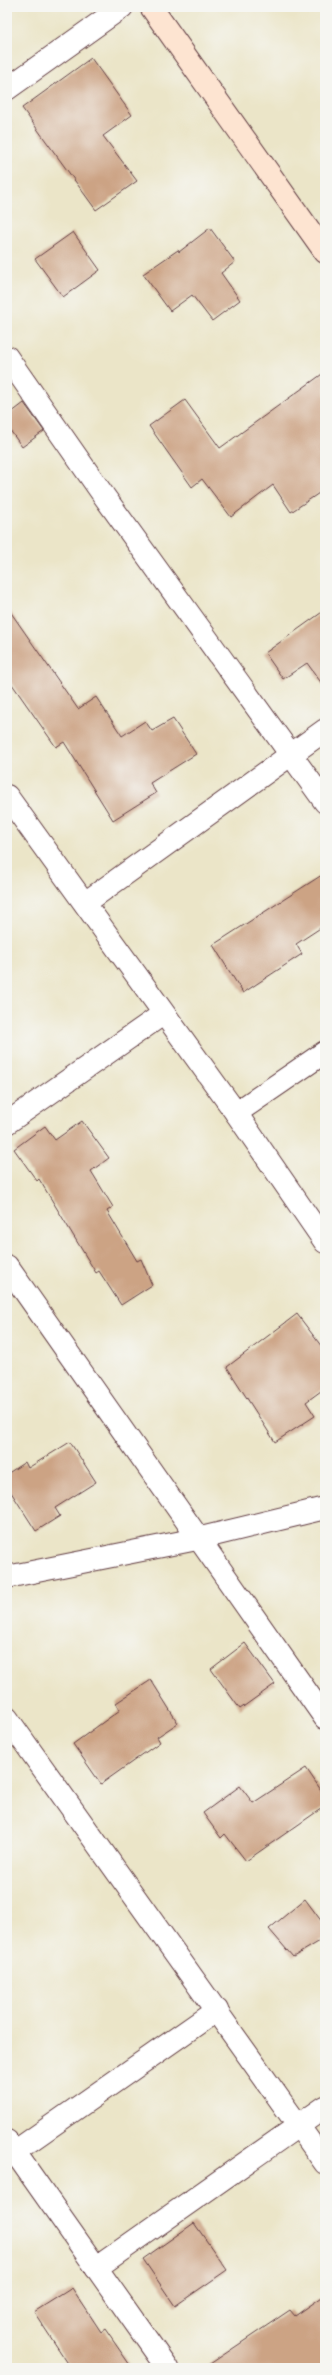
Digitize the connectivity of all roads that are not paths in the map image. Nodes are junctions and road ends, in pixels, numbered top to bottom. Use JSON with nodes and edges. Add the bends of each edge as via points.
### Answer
{"nodes":[{"id":1,"x":122,"y":7,"type":"edge"},
{"id":2,"x":151,"y":7,"type":"edge"},
{"id":3,"x":7,"y":89,"type":"edge"},
{"id":4,"x":325,"y":252,"type":"edge"},
{"id":5,"x":7,"y":357,"type":"edge"},
{"id":6,"x":325,"y":730,"type":"edge"},
{"id":7,"x":291,"y":755,"type":"junction"},
{"id":8,"x":7,"y":796,"type":"edge"},
{"id":9,"x":325,"y":802,"type":"edge"},
{"id":10,"x":85,"y":903,"type":"junction"},
{"id":11,"x":163,"y":1014,"type":"junction"},
{"id":12,"x":325,"y":1052,"type":"edge"},
{"id":13,"x":236,"y":1113,"type":"junction"},
{"id":14,"x":7,"y":1123,"type":"edge"},
{"id":15,"x":325,"y":1242,"type":"edge"},
{"id":16,"x":7,"y":1266,"type":"edge"},
{"id":17,"x":325,"y":1508,"type":"edge"},
{"id":18,"x":197,"y":1539,"type":"junction"},
{"id":19,"x":7,"y":1578,"type":"edge"},
{"id":20,"x":7,"y":1718,"type":"edge"},
{"id":21,"x":325,"y":1718,"type":"edge"},
{"id":22,"x":216,"y":2010,"type":"junction"},
{"id":23,"x":325,"y":2107,"type":"edge"},
{"id":24,"x":299,"y":2126,"type":"junction"},
{"id":25,"x":10,"y":2150,"type":"edge"},
{"id":26,"x":325,"y":2163,"type":"edge"},
{"id":27,"x":96,"y":2268,"type":"junction"},
{"id":28,"x":167,"y":2368,"type":"edge"}],
"edges":[{"from":1,"to":3,"type":"street"},
{"from":2,"to":4,"type":"main road"},
{"from":5,"to":7,"type":"street"},
{"from":6,"to":7,"type":"street"},
{"from":7,"to":9,"type":"street"},
{"from":7,"to":10,"type":"street"},
{"from":8,"to":10,"type":"street"},
{"from":10,"to":11,"type":"street"},
{"from":11,"to":13,"type":"street"},
{"from":11,"to":14,"type":"street"},
{"from":12,"to":13,"type":"street"},
{"from":13,"to":15,"type":"street"},
{"from":16,"to":18,"type":"street"},
{"from":17,"to":18,"type":"street"},
{"from":18,"to":19,"type":"street"},
{"from":18,"to":21,"type":"street"},
{"from":20,"to":22,"type":"street"},
{"from":22,"to":24,"type":"street"},
{"from":22,"to":25,"type":"street"},
{"from":23,"to":24,"type":"street"},
{"from":24,"to":26,"type":"street"},
{"from":24,"to":27,"type":"street"},
{"from":25,"to":27,"type":"street"},
{"from":27,"to":28,"type":"street"}]}
